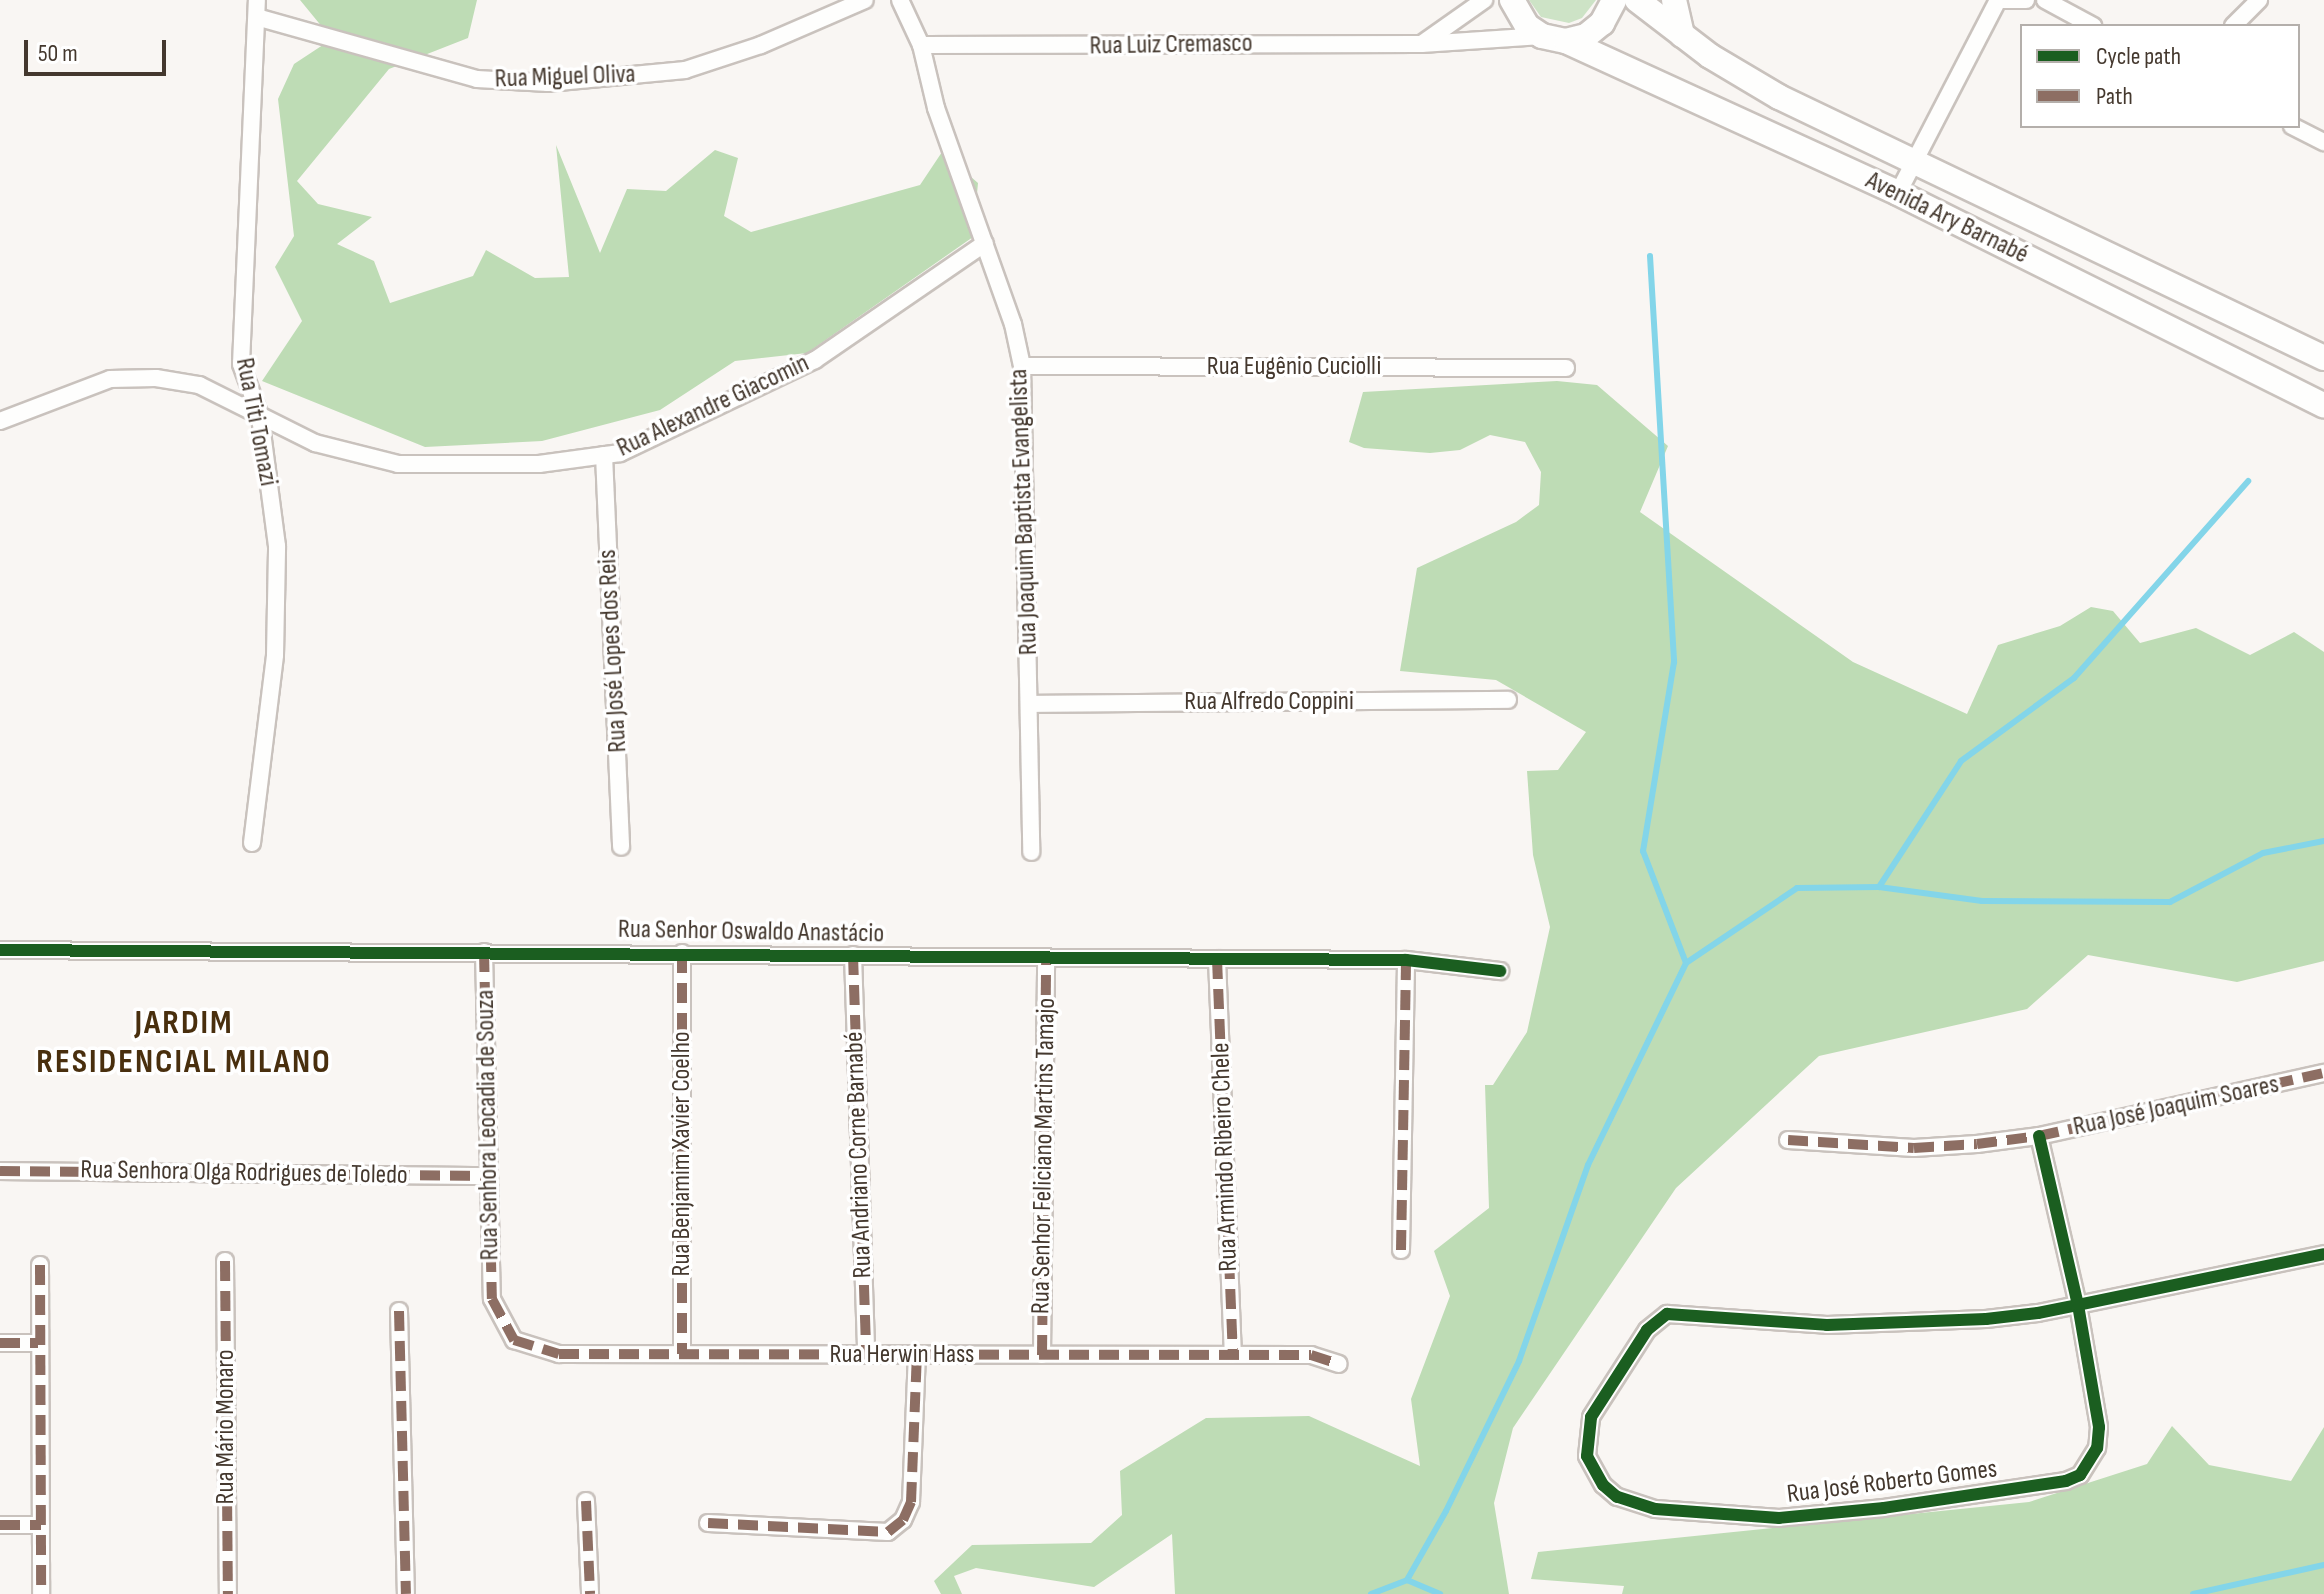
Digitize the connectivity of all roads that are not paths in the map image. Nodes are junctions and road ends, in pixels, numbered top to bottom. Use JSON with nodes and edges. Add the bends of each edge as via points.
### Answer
{"nodes":[{"id":1,"x":257,"y":0,"type":"edge"},
{"id":2,"x":865,"y":0,"type":"edge"},
{"id":3,"x":900,"y":0,"type":"edge"},
{"id":4,"x":1484,"y":0,"type":"edge"},
{"id":5,"x":1512,"y":0,"type":"edge"},
{"id":6,"x":1614,"y":0,"type":"edge"},
{"id":7,"x":1637,"y":0,"type":"edge"},
{"id":8,"x":1674,"y":0,"type":"edge"},
{"id":9,"x":2000,"y":0,"type":"edge"},
{"id":10,"x":2026,"y":0,"type":"edge"},
{"id":11,"x":2045,"y":0,"type":"edge"},
{"id":12,"x":2259,"y":0,"type":"edge"},
{"id":13,"x":260,"y":18,"type":"junction"},
{"id":14,"x":2089,"y":24,"type":"edge"},
{"id":15,"x":2235,"y":24,"type":"edge"},
{"id":16,"x":1682,"y":35,"type":"junction"},
{"id":17,"x":1554,"y":38,"type":"junction"},
{"id":18,"x":1421,"y":44,"type":"junction"},
{"id":19,"x":921,"y":45,"type":"junction"},
{"id":20,"x":2296,"y":128,"type":"edge"},
{"id":21,"x":2324,"y":142,"type":"edge"},
{"id":22,"x":1912,"y":162,"type":"junction"},
{"id":23,"x":1898,"y":193,"type":"junction"},
{"id":24,"x":985,"y":243,"type":"junction"},
{"id":25,"x":2324,"y":358,"type":"edge"},
{"id":26,"x":1022,"y":366,"type":"junction"},
{"id":27,"x":1566,"y":368,"type":"dead end"},
{"id":28,"x":2324,"y":405,"type":"edge"},
{"id":29,"x":260,"y":416,"type":"junction"},
{"id":30,"x":0,"y":421,"type":"edge"},
{"id":31,"x":604,"y":455,"type":"junction"},
{"id":32,"x":1508,"y":700,"type":"dead end"},
{"id":33,"x":1029,"y":704,"type":"junction"},
{"id":34,"x":252,"y":843,"type":"dead end"},
{"id":35,"x":621,"y":847,"type":"dead end"},
{"id":36,"x":1031,"y":852,"type":"dead end"},
{"id":37,"x":0,"y":950,"type":"edge"},
{"id":38,"x":484,"y":952,"type":"junction"},
{"id":39,"x":682,"y":953,"type":"junction"},
{"id":40,"x":853,"y":955,"type":"junction"},
{"id":41,"x":1046,"y":957,"type":"junction"},
{"id":42,"x":1217,"y":959,"type":"junction"},
{"id":43,"x":1406,"y":960,"type":"junction"},
{"id":44,"x":1500,"y":971,"type":"dead end"},
{"id":45,"x":2324,"y":1073,"type":"edge"},
{"id":46,"x":2039,"y":1136,"type":"junction"},
{"id":47,"x":1788,"y":1140,"type":"dead end"},
{"id":48,"x":0,"y":1171,"type":"edge"},
{"id":49,"x":489,"y":1176,"type":"junction"},
{"id":50,"x":1401,"y":1250,"type":"dead end"},
{"id":51,"x":2324,"y":1254,"type":"edge"},
{"id":52,"x":225,"y":1261,"type":"dead end"},
{"id":53,"x":40,"y":1265,"type":"dead end"},
{"id":54,"x":492,"y":1299,"type":"joint"},
{"id":55,"x":2078,"y":1305,"type":"junction"},
{"id":56,"x":399,"y":1311,"type":"dead end"},
{"id":57,"x":0,"y":1343,"type":"edge"},
{"id":58,"x":38,"y":1343,"type":"junction"},
{"id":59,"x":682,"y":1354,"type":"junction"},
{"id":60,"x":866,"y":1355,"type":"junction"},
{"id":61,"x":917,"y":1355,"type":"junction"},
{"id":62,"x":1042,"y":1355,"type":"junction"},
{"id":63,"x":1233,"y":1355,"type":"junction"},
{"id":64,"x":1339,"y":1364,"type":"dead end"},
{"id":65,"x":586,"y":1501,"type":"dead end"},
{"id":66,"x":708,"y":1523,"type":"dead end"},
{"id":67,"x":0,"y":1525,"type":"edge"},
{"id":68,"x":41,"y":1525,"type":"junction"},
{"id":69,"x":41,"y":1594,"type":"edge"},
{"id":70,"x":228,"y":1594,"type":"edge"},
{"id":71,"x":406,"y":1594,"type":"edge"},
{"id":72,"x":590,"y":1594,"type":"edge"}],
"edges":[{"from":1,"to":13,"type":"street","name":"Rua Titi Tomazi"},
{"from":2,"to":13,"type":"street","name":"Rua Miguel Oliva","via":[[761,45],[685,70],[548,83],[477,79]]},
{"from":3,"to":19,"type":"street","name":"Rua Joaquim Baptista Evangelista"},
{"from":4,"to":18,"type":"street"},
{"from":5,"to":17,"type":"street","name":"Avenida Ary Barnabé","via":[[1527,26]]},
{"from":6,"to":17,"type":"street","via":[[1602,23],[1586,36]]},
{"from":7,"to":16,"type":"street","name":"Avenida Ary Barnabé"},
{"from":8,"to":16,"type":"street"},
{"from":9,"to":10,"type":"street"},
{"from":9,"to":22,"type":"street"},
{"from":11,"to":14,"type":"street"},
{"from":12,"to":15,"type":"street"},
{"from":13,"to":29,"type":"street","name":"Rua Titi Tomazi","via":[[241,364]]},
{"from":16,"to":22,"type":"street","name":"Avenida Ary Barnabé","via":[[1779,97]]},
{"from":17,"to":18,"type":"street","name":"Rua Luiz Cremasco"},
{"from":17,"to":23,"type":"street","name":"Avenida Ary Barnabé"},
{"from":18,"to":19,"type":"street","name":"Rua Luiz Cremasco"},
{"from":19,"to":24,"type":"street","name":"Rua Joaquim Baptista Evangelista","via":[[936,108]]},
{"from":20,"to":21,"type":"street"},
{"from":22,"to":23,"type":"street"},
{"from":22,"to":25,"type":"street","name":"Avenida Ary Barnabé"},
{"from":23,"to":28,"type":"street","name":"Avenida Ary Barnabé"},
{"from":24,"to":26,"type":"street","name":"Rua Joaquim Baptista Evangelista"},
{"from":24,"to":31,"type":"street","name":"Rua Alexandre Giacomin","via":[[815,360],[620,453]]},
{"from":26,"to":27,"type":"street","name":"Rua Eugênio Cuciolli"},
{"from":26,"to":33,"type":"street","name":"Rua Joaquim Baptista Evangelista"},
{"from":29,"to":30,"type":"street","name":"Rua Alexandre Giacomin","via":[[199,385],[141,378],[110,379]]},
{"from":29,"to":31,"type":"street","name":"Rua Alexandre Giacomin","via":[[315,443],[398,464],[539,464]]},
{"from":29,"to":34,"type":"street","name":"Rua Titi Tomazi","via":[[277,546],[275,655]]},
{"from":31,"to":35,"type":"street","name":"Rua José Lopes dos Reis"},
{"from":32,"to":33,"type":"street","name":"Rua Alfredo Coppini"},
{"from":33,"to":36,"type":"street","name":"Rua Joaquim Baptista Evangelista"},
{"from":37,"to":38,"type":"street","name":"Rua Senhor Oswaldo Anastácio"},
{"from":38,"to":39,"type":"street","name":"Rua Senhor Oswaldo Anastácio"},
{"from":38,"to":49,"type":"street","name":"Rua Senhora Leocadia de Souza"},
{"from":39,"to":40,"type":"street","name":"Rua Senhor Oswaldo Anastácio"},
{"from":39,"to":59,"type":"street","name":"Rua Benjamim Xavier Coelho"},
{"from":40,"to":41,"type":"street","name":"Rua Senhor Oswaldo Anastácio"},
{"from":40,"to":60,"type":"street","name":"Rua Andriano Corne Barnabé"},
{"from":41,"to":42,"type":"street","name":"Rua Senhor Oswaldo Anastácio"},
{"from":41,"to":62,"type":"street","name":"Rua Senhor Feliciano Martins Tamajo"},
{"from":42,"to":43,"type":"street","name":"Rua Senhor Oswaldo Anastácio"},
{"from":42,"to":63,"type":"street","name":"Rua Armindo Ribeiro Chele"},
{"from":43,"to":44,"type":"street","name":"Rua Senhor Oswaldo Anastácio"},
{"from":43,"to":50,"type":"street"},
{"from":45,"to":46,"type":"street","name":"Rua José Joaquim Soares"},
{"from":46,"to":47,"type":"street","name":"Rua José Joaquim Soares","via":[[1914,1148]]},
{"from":46,"to":55,"type":"street"},
{"from":48,"to":49,"type":"street","name":"Rua Senhora Olga Rodrigues de Toledo"},
{"from":49,"to":54,"type":"street","name":"Rua Senhora Leocadia de Souza"},
{"from":51,"to":55,"type":"street"},
{"from":52,"to":70,"type":"street","name":"Rua Mário Monaro"},
{"from":53,"to":58,"type":"street"},
{"from":54,"to":59,"type":"street","name":"Rua Herwin Hass","via":[[514,1340],[559,1354]]},
{"from":55,"to":55,"type":"street","name":"Rua José Roberto Gomes","via":[[1918,1323],[1827,1325],[1667,1314],[1647,1330],[1591,1417],[1587,1456],[1603,1485],[1617,1497],[1655,1509],[1779,1518],[1845,1514],[2066,1481],[2090,1464],[2099,1427]]},
{"from":56,"to":71,"type":"street"},
{"from":57,"to":58,"type":"street"},
{"from":58,"to":68,"type":"street"},
{"from":59,"to":60,"type":"street","name":"Rua Herwin Hass"},
{"from":60,"to":61,"type":"street","name":"Rua Herwin Hass"},
{"from":61,"to":62,"type":"street","name":"Rua Herwin Hass"},
{"from":61,"to":66,"type":"street","via":[[911,1502],[903,1520],[888,1532]]},
{"from":62,"to":63,"type":"street","name":"Rua Herwin Hass"},
{"from":63,"to":64,"type":"street","name":"Rua Herwin Hass","via":[[1311,1355]]},
{"from":65,"to":72,"type":"street"},
{"from":67,"to":68,"type":"street"},
{"from":68,"to":69,"type":"street"}]}
